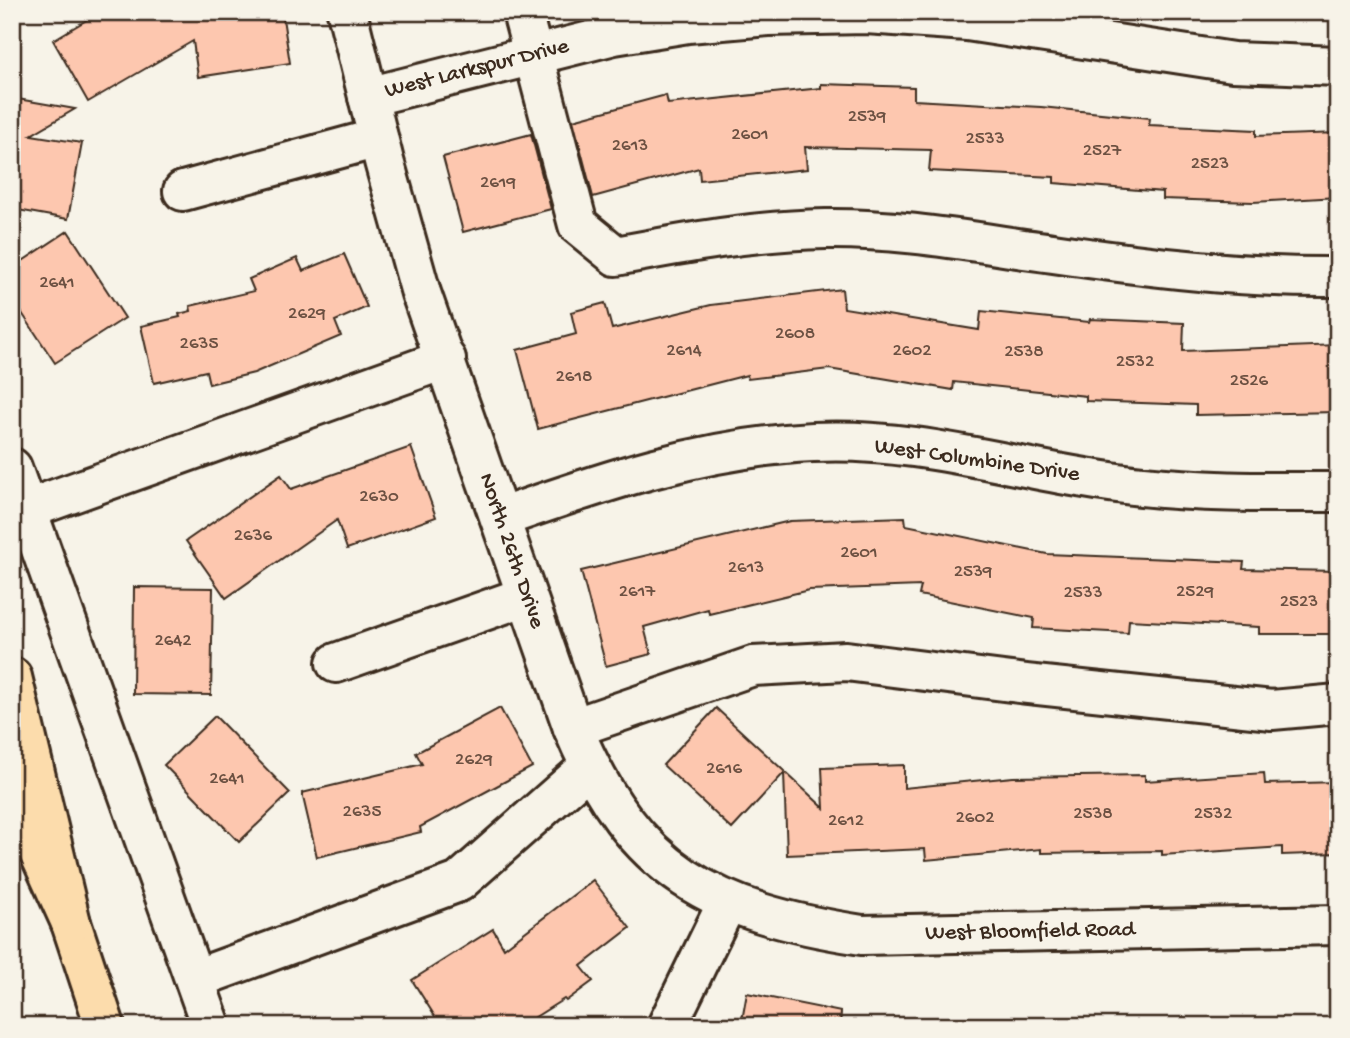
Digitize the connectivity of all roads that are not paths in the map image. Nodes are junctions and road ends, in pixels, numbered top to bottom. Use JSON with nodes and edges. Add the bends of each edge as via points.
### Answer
{"nodes":[{"id":1,"x":347,"y":12,"type":"edge"},
{"id":2,"x":522,"y":12,"type":"edge"},
{"id":3,"x":532,"y":55,"type":"junction"},
{"id":4,"x":1338,"y":66,"type":"edge"},
{"id":5,"x":368,"y":97,"type":"junction"},
{"id":6,"x":378,"y":138,"type":"junction"},
{"id":7,"x":183,"y":191,"type":"dead end"},
{"id":8,"x":1338,"y":277,"type":"edge"},
{"id":9,"x":446,"y":359,"type":"junction"},
{"id":10,"x":12,"y":468,"type":"edge"},
{"id":11,"x":1338,"y":492,"type":"edge"},
{"id":12,"x":25,"y":510,"type":"junction"},
{"id":13,"x":500,"y":518,"type":"junction"},
{"id":14,"x":526,"y":596,"type":"junction"},
{"id":15,"x":337,"y":663,"type":"dead end"},
{"id":16,"x":12,"y":677,"type":"edge"},
{"id":17,"x":1338,"y":704,"type":"edge"},
{"id":18,"x":573,"y":728,"type":"junction"},
{"id":19,"x":589,"y":767,"type":"junction"},
{"id":20,"x":12,"y":793,"type":"edge"},
{"id":21,"x":727,"y":903,"type":"junction"},
{"id":22,"x":71,"y":923,"type":"junction"},
{"id":23,"x":1338,"y":925,"type":"edge"},
{"id":24,"x":195,"y":979,"type":"junction"},
{"id":25,"x":105,"y":1026,"type":"edge"},
{"id":26,"x":212,"y":1026,"type":"edge"},
{"id":27,"x":667,"y":1026,"type":"edge"}],
"edges":[{"from":1,"to":5,"type":"street","name":"North 26th Drive"},
{"from":2,"to":3,"type":"street"},
{"from":3,"to":4,"type":"street","name":"West Larkspur Drive","via":[[688,23],[866,14],[967,21],[1233,62]]},
{"from":3,"to":5,"type":"street","name":"West Larkspur Drive"},
{"from":3,"to":8,"type":"street","via":[[578,225],[616,256],[718,237],[827,229],[941,237],[1166,269],[1267,278]]},
{"from":5,"to":6,"type":"street","name":"North 26th Drive"},
{"from":6,"to":7,"type":"street"},
{"from":6,"to":9,"type":"street","name":"North 26th Drive","via":[[421,293]]},
{"from":9,"to":12,"type":"street"},
{"from":9,"to":13,"type":"street","name":"North 26th Drive"},
{"from":10,"to":12,"type":"street"},
{"from":11,"to":13,"type":"street","name":"West Columbine Drive","via":[[1141,486],[902,446],[813,442],[688,457]]},
{"from":12,"to":24,"type":"street"},
{"from":13,"to":14,"type":"street","name":"North 26th Drive"},
{"from":14,"to":15,"type":"street"},
{"from":14,"to":18,"type":"street","name":"North 26th Drive"},
{"from":16,"to":22,"type":"main road"},
{"from":17,"to":18,"type":"street","via":[[1272,710],[846,662],[753,666]]},
{"from":18,"to":19,"type":"street","name":"North 26th Drive"},
{"from":19,"to":21,"type":"street","name":"North 26th Drive","via":[[646,848]]},
{"from":19,"to":24,"type":"street","via":[[459,882]]},
{"from":20,"to":22,"type":"main road"},
{"from":21,"to":23,"type":"street","name":"West Bloomfield Road","via":[[795,925],[862,935]]},
{"from":21,"to":27,"type":"street"},
{"from":22,"to":25,"type":"main road"},
{"from":24,"to":26,"type":"street"}]}
